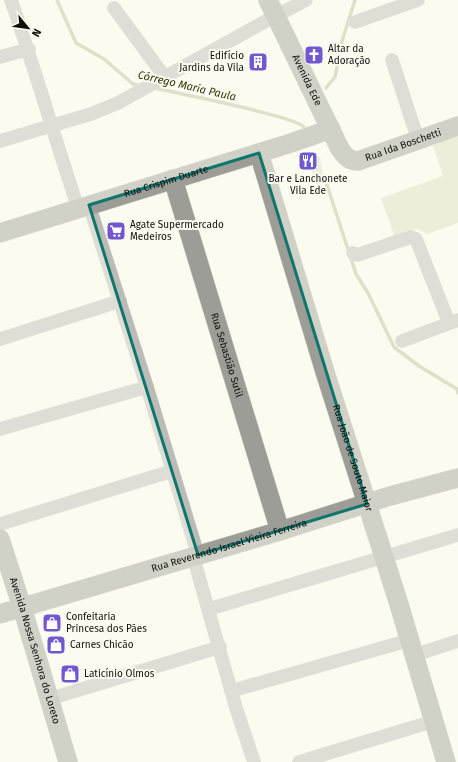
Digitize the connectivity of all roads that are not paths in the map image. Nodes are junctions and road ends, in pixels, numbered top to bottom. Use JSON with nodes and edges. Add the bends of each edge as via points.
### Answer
{"nodes":[{"id":1,"x":11,"y":0,"type":"edge"},
{"id":2,"x":306,"y":0,"type":"edge"},
{"id":3,"x":415,"y":1,"type":"edge"},
{"id":4,"x":114,"y":8,"type":"dead end"},
{"id":5,"x":272,"y":8,"type":"edge"},
{"id":6,"x":355,"y":22,"type":"dead end"},
{"id":7,"x":29,"y":49,"type":"junction"},
{"id":8,"x":0,"y":57,"type":"edge"},
{"id":9,"x":392,"y":60,"type":"dead end"},
{"id":10,"x":164,"y":76,"type":"junction"},
{"id":11,"x":51,"y":126,"type":"junction"},
{"id":12,"x":458,"y":126,"type":"edge"},
{"id":13,"x":331,"y":130,"type":"junction"},
{"id":14,"x":418,"y":140,"type":"junction"},
{"id":15,"x":0,"y":141,"type":"edge"},
{"id":16,"x":259,"y":153,"type":"junction"},
{"id":17,"x":348,"y":158,"type":"joint"},
{"id":18,"x":173,"y":179,"type":"junction"},
{"id":19,"x":84,"y":206,"type":"junction"},
{"id":20,"x":0,"y":233,"type":"edge"},
{"id":21,"x":353,"y":253,"type":"dead end"},
{"id":22,"x":120,"y":301,"type":"junction"},
{"id":23,"x":453,"y":322,"type":"edge"},
{"id":24,"x":0,"y":339,"type":"edge"},
{"id":25,"x":402,"y":341,"type":"dead end"},
{"id":26,"x":147,"y":387,"type":"junction"},
{"id":27,"x":0,"y":429,"type":"edge"},
{"id":28,"x":172,"y":472,"type":"junction"},
{"id":29,"x":458,"y":478,"type":"edge"},
{"id":30,"x":367,"y":504,"type":"junction"},
{"id":31,"x":0,"y":524,"type":"edge"},
{"id":32,"x":280,"y":531,"type":"junction"},
{"id":33,"x":458,"y":535,"type":"edge"},
{"id":34,"x":0,"y":539,"type":"edge"},
{"id":35,"x":196,"y":556,"type":"junction"},
{"id":36,"x":384,"y":558,"type":"junction"},
{"id":37,"x":22,"y":607,"type":"junction"},
{"id":38,"x":209,"y":610,"type":"junction"},
{"id":39,"x":0,"y":614,"type":"edge"},
{"id":40,"x":458,"y":641,"type":"edge"},
{"id":41,"x":220,"y":647,"type":"junction"},
{"id":42,"x":412,"y":647,"type":"junction"},
{"id":43,"x":231,"y":691,"type":"junction"},
{"id":44,"x":49,"y":700,"type":"junction"},
{"id":45,"x":434,"y":721,"type":"junction"},
{"id":46,"x":458,"y":758,"type":"edge"},
{"id":47,"x":68,"y":762,"type":"edge"},
{"id":48,"x":254,"y":762,"type":"edge"},
{"id":49,"x":299,"y":762,"type":"edge"},
{"id":50,"x":446,"y":762,"type":"edge"}],
"edges":[{"from":1,"to":7,"type":"street"},
{"from":2,"to":5,"type":"street"},
{"from":3,"to":6,"type":"street"},
{"from":4,"to":10,"type":"street"},
{"from":5,"to":10,"type":"street"},
{"from":5,"to":13,"type":"street","name":"Avenida Ede"},
{"from":7,"to":8,"type":"street"},
{"from":7,"to":11,"type":"street"},
{"from":9,"to":14,"type":"street"},
{"from":10,"to":11,"type":"street","via":[[108,107]]},
{"from":11,"to":15,"type":"street"},
{"from":11,"to":19,"type":"street"},
{"from":12,"to":14,"type":"street","name":"Rua Ida Boschetti"},
{"from":13,"to":16,"type":"street","name":"Rua Crispim Duarte"},
{"from":13,"to":17,"type":"street","name":"Avenida Ede","via":[[340,149]]},
{"from":14,"to":17,"type":"street","name":"Rua Ida Boschetti","via":[[358,161]]},
{"from":16,"to":18,"type":"street","name":"Rua Crispim Duarte"},
{"from":16,"to":30,"type":"street","name":"Rua João de Souto Maior"},
{"from":18,"to":19,"type":"street","name":"Rua Crispim Duarte"},
{"from":18,"to":32,"type":"street","name":"Rua Sebastião Sutil"},
{"from":19,"to":20,"type":"street","name":"Rua Crispim Duarte"},
{"from":19,"to":22,"type":"street"},
{"from":21,"to":23,"type":"street","via":[[357,255],[411,236],[416,239]]},
{"from":22,"to":24,"type":"street"},
{"from":22,"to":26,"type":"street"},
{"from":23,"to":25,"type":"street"},
{"from":26,"to":27,"type":"street"},
{"from":26,"to":28,"type":"street"},
{"from":28,"to":31,"type":"street"},
{"from":28,"to":35,"type":"street"},
{"from":29,"to":30,"type":"street","name":"Rua Reverendo Israel Vieira Ferreira"},
{"from":30,"to":32,"type":"street","name":"Rua Reverendo Israel Vieira Ferreira"},
{"from":30,"to":36,"type":"street","name":"Rua João de Souto Maior"},
{"from":32,"to":35,"type":"street","name":"Rua Reverendo Israel Vieira Ferreira"},
{"from":33,"to":36,"type":"street"},
{"from":34,"to":37,"type":"street","name":"Avenida Nossa Senhora do Loreto"},
{"from":35,"to":37,"type":"street","name":"Rua Reverendo Israel Vieira Ferreira"},
{"from":35,"to":38,"type":"street"},
{"from":36,"to":38,"type":"street"},
{"from":36,"to":42,"type":"street","name":"Rua João de Souto Maior"},
{"from":37,"to":39,"type":"street","name":"Rua Reverendo Israel Vieira Ferreira"},
{"from":37,"to":44,"type":"street","name":"Avenida Nossa Senhora do Loreto"},
{"from":38,"to":41,"type":"street"},
{"from":40,"to":42,"type":"street"},
{"from":41,"to":43,"type":"street"},
{"from":41,"to":44,"type":"street"},
{"from":42,"to":43,"type":"street"},
{"from":42,"to":45,"type":"street","name":"Rua João de Souto Maior"},
{"from":43,"to":48,"type":"street"},
{"from":44,"to":47,"type":"street","name":"Avenida Nossa Senhora do Loreto"},
{"from":45,"to":49,"type":"street"},
{"from":45,"to":50,"type":"street","name":"Rua João de Souto Maior"},
{"from":46,"to":50,"type":"street"}]}
